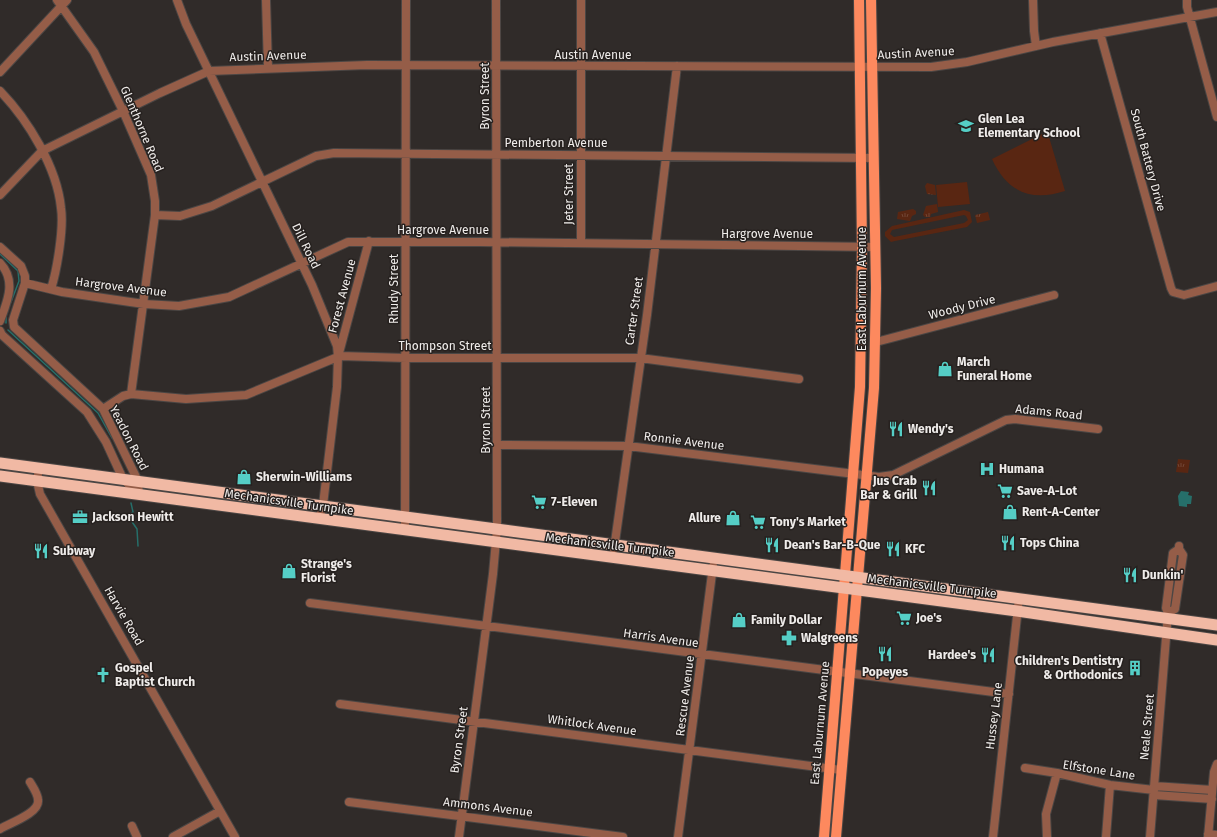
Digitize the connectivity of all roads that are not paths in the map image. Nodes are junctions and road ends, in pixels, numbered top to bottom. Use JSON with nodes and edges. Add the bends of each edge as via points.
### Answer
{"nodes":[{"id":1,"x":177,"y":0,"type":"edge"},
{"id":2,"x":266,"y":0,"type":"edge"},
{"id":3,"x":406,"y":0,"type":"edge"},
{"id":4,"x":496,"y":0,"type":"edge"},
{"id":5,"x":581,"y":0,"type":"edge"},
{"id":6,"x":858,"y":0,"type":"edge"},
{"id":7,"x":871,"y":0,"type":"edge"},
{"id":8,"x":1033,"y":0,"type":"edge"},
{"id":9,"x":1187,"y":0,"type":"edge"},
{"id":10,"x":62,"y":2,"type":"edge"},
{"id":11,"x":1217,"y":12,"type":"edge"},
{"id":12,"x":1190,"y":17,"type":"junction"},
{"id":13,"x":1100,"y":34,"type":"junction"},
{"id":14,"x":1036,"y":46,"type":"junction"},
{"id":15,"x":406,"y":65,"type":"junction"},
{"id":16,"x":497,"y":66,"type":"junction"},
{"id":17,"x":677,"y":66,"type":"junction"},
{"id":18,"x":581,"y":67,"type":"junction"},
{"id":19,"x":860,"y":67,"type":"junction"},
{"id":20,"x":268,"y":68,"type":"junction"},
{"id":21,"x":872,"y":68,"type":"junction"},
{"id":22,"x":209,"y":71,"type":"junction"},
{"id":23,"x":0,"y":72,"type":"edge"},
{"id":24,"x":0,"y":92,"type":"edge"},
{"id":25,"x":123,"y":111,"type":"junction"},
{"id":26,"x":1217,"y":117,"type":"edge"},
{"id":27,"x":42,"y":152,"type":"junction"},
{"id":28,"x":406,"y":153,"type":"junction"},
{"id":29,"x":498,"y":155,"type":"junction"},
{"id":30,"x":581,"y":156,"type":"junction"},
{"id":31,"x":666,"y":156,"type":"junction"},
{"id":32,"x":861,"y":158,"type":"junction"},
{"id":33,"x":874,"y":158,"type":"junction"},
{"id":34,"x":262,"y":181,"type":"junction"},
{"id":35,"x":0,"y":195,"type":"edge"},
{"id":36,"x":155,"y":215,"type":"junction"},
{"id":37,"x":369,"y":241,"type":"junction"},
{"id":38,"x":406,"y":242,"type":"junction"},
{"id":39,"x":498,"y":242,"type":"junction"},
{"id":40,"x":581,"y":243,"type":"junction"},
{"id":41,"x":655,"y":245,"type":"junction"},
{"id":42,"x":0,"y":247,"type":"edge"},
{"id":43,"x":862,"y":247,"type":"junction"},
{"id":44,"x":875,"y":247,"type":"junction"},
{"id":45,"x":301,"y":263,"type":"junction"},
{"id":46,"x":0,"y":264,"type":"edge"},
{"id":47,"x":26,"y":283,"type":"junction"},
{"id":48,"x":1217,"y":286,"type":"edge"},
{"id":49,"x":50,"y":289,"type":"junction"},
{"id":50,"x":1054,"y":295,"type":"dead end"},
{"id":51,"x":144,"y":304,"type":"junction"},
{"id":52,"x":0,"y":321,"type":"edge"},
{"id":53,"x":13,"y":324,"type":"junction"},
{"id":54,"x":0,"y":330,"type":"edge"},
{"id":55,"x":876,"y":342,"type":"junction"},
{"id":56,"x":338,"y":356,"type":"junction"},
{"id":57,"x":406,"y":358,"type":"junction"},
{"id":58,"x":498,"y":358,"type":"junction"},
{"id":59,"x":640,"y":358,"type":"junction"},
{"id":60,"x":799,"y":378,"type":"dead end"},
{"id":61,"x":131,"y":394,"type":"junction"},
{"id":62,"x":102,"y":409,"type":"junction"},
{"id":63,"x":1098,"y":429,"type":"dead end"},
{"id":64,"x":498,"y":445,"type":"junction"},
{"id":65,"x":628,"y":446,"type":"junction"},
{"id":66,"x":0,"y":463,"type":"edge"},
{"id":67,"x":39,"y":468,"type":"junction"},
{"id":68,"x":854,"y":474,"type":"junction"},
{"id":69,"x":0,"y":476,"type":"edge"},
{"id":70,"x":866,"y":476,"type":"junction"},
{"id":71,"x":124,"y":479,"type":"junction"},
{"id":72,"x":37,"y":481,"type":"junction"},
{"id":73,"x":138,"y":481,"type":"junction"},
{"id":74,"x":139,"y":495,"type":"junction"},
{"id":75,"x":322,"y":506,"type":"junction"},
{"id":76,"x":405,"y":516,"type":"junction"},
{"id":77,"x":319,"y":519,"type":"junction"},
{"id":78,"x":497,"y":529,"type":"junction"},
{"id":79,"x":405,"y":530,"type":"junction"},
{"id":80,"x":496,"y":542,"type":"junction"},
{"id":81,"x":614,"y":544,"type":"junction"},
{"id":82,"x":1179,"y":547,"type":"dead end"},
{"id":83,"x":714,"y":557,"type":"junction"},
{"id":84,"x":612,"y":558,"type":"junction"},
{"id":85,"x":712,"y":571,"type":"junction"},
{"id":86,"x":846,"y":575,"type":"junction"},
{"id":87,"x":858,"y":576,"type":"junction"},
{"id":88,"x":845,"y":588,"type":"junction"},
{"id":89,"x":857,"y":590,"type":"junction"},
{"id":90,"x":1019,"y":598,"type":"junction"},
{"id":91,"x":310,"y":603,"type":"dead end"},
{"id":92,"x":1017,"y":611,"type":"junction"},
{"id":93,"x":1168,"y":616,"type":"junction"},
{"id":94,"x":1217,"y":625,"type":"edge"},
{"id":95,"x":486,"y":626,"type":"junction"},
{"id":96,"x":1167,"y":632,"type":"junction"},
{"id":97,"x":1217,"y":640,"type":"edge"},
{"id":98,"x":703,"y":655,"type":"junction"},
{"id":99,"x":838,"y":673,"type":"junction"},
{"id":100,"x":849,"y":674,"type":"junction"},
{"id":101,"x":1009,"y":694,"type":"junction"},
{"id":102,"x":340,"y":704,"type":"dead end"},
{"id":103,"x":474,"y":722,"type":"junction"},
{"id":104,"x":690,"y":750,"type":"junction"},
{"id":105,"x":1217,"y":764,"type":"edge"},
{"id":106,"x":1025,"y":768,"type":"dead end"},
{"id":107,"x":829,"y":769,"type":"junction"},
{"id":108,"x":841,"y":770,"type":"junction"},
{"id":109,"x":1057,"y":773,"type":"junction"},
{"id":110,"x":30,"y":782,"type":"dead end"},
{"id":111,"x":1110,"y":785,"type":"junction"},
{"id":112,"x":1154,"y":790,"type":"junction"},
{"id":113,"x":1212,"y":790,"type":"junction"},
{"id":114,"x":1212,"y":799,"type":"junction"},
{"id":115,"x":349,"y":802,"type":"dead end"},
{"id":116,"x":220,"y":811,"type":"junction"},
{"id":117,"x":461,"y":816,"type":"junction"},
{"id":118,"x":132,"y":826,"type":"dead end"},
{"id":119,"x":0,"y":829,"type":"edge"},
{"id":120,"x":1217,"y":835,"type":"edge"},
{"id":121,"x":1208,"y":836,"type":"edge"},
{"id":122,"x":137,"y":837,"type":"edge"},
{"id":123,"x":174,"y":837,"type":"edge"},
{"id":124,"x":235,"y":837,"type":"edge"},
{"id":125,"x":458,"y":837,"type":"edge"},
{"id":126,"x":623,"y":837,"type":"edge"},
{"id":127,"x":678,"y":837,"type":"edge"},
{"id":128,"x":824,"y":837,"type":"edge"},
{"id":129,"x":836,"y":837,"type":"edge"},
{"id":130,"x":993,"y":837,"type":"edge"},
{"id":131,"x":1047,"y":837,"type":"edge"},
{"id":132,"x":1106,"y":837,"type":"edge"},
{"id":133,"x":1150,"y":837,"type":"edge"}],
"edges":[{"from":1,"to":22,"type":"street","name":"Dill Road"},
{"from":2,"to":20,"type":"street"},
{"from":3,"to":15,"type":"street","name":"Rhudy Street"},
{"from":4,"to":16,"type":"street","name":"Byron Street"},
{"from":5,"to":18,"type":"street","name":"Jeter Street"},
{"from":6,"to":19,"type":"main road","name":"East Laburnum Avenue"},
{"from":7,"to":21,"type":"main road","name":"East Laburnum Avenue"},
{"from":8,"to":14,"type":"street"},
{"from":9,"to":12,"type":"street"},
{"from":10,"to":23,"type":"street"},
{"from":10,"to":25,"type":"street","name":"Glenthorne Road","via":[[94,52]]},
{"from":11,"to":12,"type":"street","name":"Austin Avenue"},
{"from":12,"to":13,"type":"street","name":"Austin Avenue"},
{"from":12,"to":26,"type":"street"},
{"from":13,"to":14,"type":"street","name":"Austin Avenue"},
{"from":13,"to":48,"type":"street","name":"South Battery Drive","via":[[1173,292],[1184,295]]},
{"from":14,"to":21,"type":"street","name":"Austin Avenue","via":[[948,65]]},
{"from":15,"to":16,"type":"street","name":"Austin Avenue"},
{"from":15,"to":20,"type":"street","name":"Austin Avenue"},
{"from":15,"to":28,"type":"street","name":"Rhudy Street"},
{"from":16,"to":18,"type":"street","name":"Austin Avenue"},
{"from":16,"to":29,"type":"street","name":"Byron Street"},
{"from":17,"to":18,"type":"street","name":"Austin Avenue"},
{"from":17,"to":19,"type":"street","name":"Austin Avenue"},
{"from":17,"to":31,"type":"street","name":"Carter Street"},
{"from":18,"to":30,"type":"street","name":"Jeter Street"},
{"from":19,"to":21,"type":"street","name":"Austin Avenue"},
{"from":19,"to":32,"type":"main road","name":"East Laburnum Avenue"},
{"from":20,"to":22,"type":"street","name":"Austin Avenue"},
{"from":21,"to":33,"type":"main road","name":"East Laburnum Avenue"},
{"from":22,"to":25,"type":"street","name":"Austin Avenue"},
{"from":22,"to":34,"type":"street","name":"Dill Road"},
{"from":24,"to":27,"type":"street","via":[[28,123]]},
{"from":25,"to":27,"type":"street","name":"Austin Avenue"},
{"from":25,"to":36,"type":"street","name":"Glenthorne Road","via":[[151,175]]},
{"from":27,"to":35,"type":"street","name":"Austin Avenue"},
{"from":27,"to":49,"type":"street","via":[[58,188],[62,210],[57,271]]},
{"from":28,"to":29,"type":"street","name":"Pemberton Avenue"},
{"from":28,"to":34,"type":"street","name":"Pemberton Avenue","via":[[316,156]]},
{"from":28,"to":38,"type":"street","name":"Rhudy Street"},
{"from":29,"to":30,"type":"street","name":"Pemberton Avenue"},
{"from":29,"to":39,"type":"street","name":"Byron Street"},
{"from":30,"to":31,"type":"street","name":"Pemberton Avenue"},
{"from":30,"to":40,"type":"street","name":"Jeter Street"},
{"from":31,"to":32,"type":"street","name":"Pemberton Avenue"},
{"from":31,"to":41,"type":"street","name":"Carter Street"},
{"from":32,"to":33,"type":"street","name":"Pemberton Avenue"},
{"from":32,"to":43,"type":"main road","name":"East Laburnum Avenue"},
{"from":33,"to":44,"type":"main road","name":"East Laburnum Avenue"},
{"from":34,"to":36,"type":"street","name":"Pemberton Avenue","via":[[212,206],[180,216]]},
{"from":34,"to":45,"type":"street","name":"Dill Road"},
{"from":36,"to":51,"type":"street","name":"Glenthorne Road"},
{"from":37,"to":38,"type":"street","name":"Hargrove Avenue"},
{"from":37,"to":45,"type":"street","name":"Hargrove Avenue","via":[[348,242]]},
{"from":37,"to":56,"type":"street","name":"Forest Avenue"},
{"from":38,"to":39,"type":"street","name":"Hargrove Avenue"},
{"from":38,"to":57,"type":"street","name":"Rhudy Street"},
{"from":39,"to":40,"type":"street","name":"Hargrove Avenue"},
{"from":39,"to":58,"type":"street","name":"Byron Street"},
{"from":40,"to":41,"type":"street","name":"Hargrove Avenue"},
{"from":41,"to":43,"type":"street","name":"Hargrove Avenue"},
{"from":41,"to":59,"type":"street","name":"Carter Street"},
{"from":42,"to":47,"type":"street","via":[[21,266]]},
{"from":43,"to":44,"type":"street","name":"Hargrove Avenue"},
{"from":43,"to":68,"type":"main road","name":"East Laburnum Avenue","via":[[860,387]]},
{"from":44,"to":55,"type":"main road","name":"East Laburnum Avenue"},
{"from":45,"to":51,"type":"street","name":"Hargrove Avenue","via":[[229,297],[179,306]]},
{"from":45,"to":56,"type":"street","name":"Dill Road","via":[[331,329]]},
{"from":46,"to":52,"type":"street","via":[[8,276],[10,291]]},
{"from":47,"to":49,"type":"street","name":"Hargrove Avenue"},
{"from":47,"to":53,"type":"street"},
{"from":49,"to":51,"type":"street","name":"Hargrove Avenue"},
{"from":50,"to":55,"type":"street","name":"Woody Drive"},
{"from":51,"to":61,"type":"street","name":"Glenthorne Road"},
{"from":53,"to":54,"type":"street"},
{"from":53,"to":62,"type":"street","name":"Yeadon Road","via":[[22,336]]},
{"from":54,"to":71,"type":"street","name":"Yeadon Road","via":[[2,335],[87,412],[106,442]]},
{"from":55,"to":70,"type":"main road","name":"East Laburnum Avenue"},
{"from":56,"to":57,"type":"street","name":"Thompson Street"},
{"from":56,"to":61,"type":"street","name":"Thompson Street","via":[[246,395],[186,400]]},
{"from":56,"to":75,"type":"street","name":"Dill Road"},
{"from":57,"to":58,"type":"street","name":"Thompson Street"},
{"from":57,"to":76,"type":"street","name":"Rhudy Street"},
{"from":58,"to":59,"type":"street","name":"Thompson Street"},
{"from":58,"to":64,"type":"street","name":"Byron Street"},
{"from":59,"to":60,"type":"street","name":"Thompson Street"},
{"from":59,"to":65,"type":"street","name":"Carter Street"},
{"from":61,"to":62,"type":"street"},
{"from":62,"to":73,"type":"street","name":"Yeadon Road"},
{"from":63,"to":70,"type":"street","name":"Adams Road","via":[[1006,420],[892,475]]},
{"from":64,"to":65,"type":"street","name":"Ronnie Avenue"},
{"from":64,"to":78,"type":"street","name":"Byron Street"},
{"from":65,"to":68,"type":"street","name":"Ronnie Avenue"},
{"from":65,"to":81,"type":"street","name":"Carter Street"},
{"from":66,"to":67,"type":"highway","name":"Mechanicsville Turnpike"},
{"from":67,"to":71,"type":"highway","name":"Mechanicsville Turnpike"},
{"from":67,"to":72,"type":"street","name":"Harvie Road"},
{"from":68,"to":70,"type":"street","name":"Ronnie Avenue"},
{"from":68,"to":86,"type":"main road","name":"East Laburnum Avenue"},
{"from":69,"to":72,"type":"highway","name":"Mechanicsville Turnpike"},
{"from":70,"to":87,"type":"main road","name":"East Laburnum Avenue"},
{"from":71,"to":73,"type":"highway","name":"Mechanicsville Turnpike"},
{"from":71,"to":74,"type":"street","name":"Yeadon Road"},
{"from":72,"to":74,"type":"highway","name":"Mechanicsville Turnpike"},
{"from":72,"to":116,"type":"street","name":"Harvie Road","via":[[40,494]]},
{"from":73,"to":74,"type":"street","name":"Yeadon Road"},
{"from":73,"to":75,"type":"highway","name":"Mechanicsville Turnpike"},
{"from":74,"to":77,"type":"highway","name":"Mechanicsville Turnpike"},
{"from":75,"to":76,"type":"highway","name":"Mechanicsville Turnpike"},
{"from":75,"to":77,"type":"street","name":"Dill Road"},
{"from":76,"to":78,"type":"highway","name":"Mechanicsville Turnpike"},
{"from":76,"to":79,"type":"street","name":"Rhudy Street"},
{"from":77,"to":79,"type":"highway","name":"Mechanicsville Turnpike"},
{"from":78,"to":80,"type":"street","name":"Byron Street"},
{"from":78,"to":81,"type":"highway","name":"Mechanicsville Turnpike"},
{"from":79,"to":80,"type":"highway","name":"Mechanicsville Turnpike"},
{"from":80,"to":84,"type":"highway","name":"Mechanicsville Turnpike"},
{"from":80,"to":95,"type":"street","name":"Byron Street"},
{"from":81,"to":83,"type":"highway","name":"Mechanicsville Turnpike"},
{"from":81,"to":84,"type":"street","name":"Carter Street"},
{"from":82,"to":93,"type":"street","via":[[1183,555],[1175,609]]},
{"from":83,"to":85,"type":"street","name":"Rescue Avenue"},
{"from":83,"to":86,"type":"highway","name":"Mechanicsville Turnpike"},
{"from":84,"to":85,"type":"highway","name":"Mechanicsville Turnpike"},
{"from":85,"to":88,"type":"highway","name":"Mechanicsville Turnpike"},
{"from":85,"to":98,"type":"street","name":"Rescue Avenue"},
{"from":86,"to":87,"type":"highway","name":"Mechanicsville Turnpike"},
{"from":86,"to":88,"type":"main road","name":"East Laburnum Avenue"},
{"from":87,"to":89,"type":"main road","name":"East Laburnum Avenue"},
{"from":87,"to":90,"type":"highway","name":"Mechanicsville Turnpike"},
{"from":88,"to":89,"type":"highway","name":"Mechanicsville Turnpike"},
{"from":88,"to":99,"type":"main road","name":"East Laburnum Avenue"},
{"from":89,"to":92,"type":"highway","name":"Mechanicsville Turnpike"},
{"from":89,"to":100,"type":"main road","name":"East Laburnum Avenue"},
{"from":90,"to":92,"type":"street","name":"Hussey Lane"},
{"from":90,"to":93,"type":"highway","name":"Mechanicsville Turnpike"},
{"from":91,"to":95,"type":"street","name":"Harris Avenue"},
{"from":92,"to":96,"type":"highway","name":"Mechanicsville Turnpike"},
{"from":92,"to":101,"type":"street","name":"Hussey Lane"},
{"from":93,"to":94,"type":"highway","name":"Mechanicsville Turnpike"},
{"from":93,"to":96,"type":"street","name":"Neale Street"},
{"from":95,"to":98,"type":"street","name":"Harris Avenue"},
{"from":95,"to":103,"type":"street","name":"Byron Street"},
{"from":96,"to":97,"type":"highway","name":"Mechanicsville Turnpike"},
{"from":96,"to":112,"type":"street","name":"Neale Street"},
{"from":98,"to":99,"type":"street","name":"Harris Avenue"},
{"from":98,"to":104,"type":"street","name":"Rescue Avenue"},
{"from":99,"to":100,"type":"street","name":"Harris Avenue"},
{"from":99,"to":107,"type":"main road","name":"East Laburnum Avenue"},
{"from":100,"to":101,"type":"street","name":"Harris Avenue"},
{"from":100,"to":108,"type":"main road","name":"East Laburnum Avenue"},
{"from":101,"to":130,"type":"street","name":"Hussey Lane"},
{"from":102,"to":103,"type":"street","name":"Whitlock Avenue"},
{"from":103,"to":104,"type":"street","name":"Whitlock Avenue"},
{"from":103,"to":117,"type":"street","name":"Byron Street"},
{"from":104,"to":107,"type":"street","name":"Whitlock Avenue"},
{"from":104,"to":127,"type":"street","name":"Rescue Avenue"},
{"from":105,"to":113,"type":"street"},
{"from":106,"to":109,"type":"street"},
{"from":107,"to":108,"type":"street","name":"Whitlock Avenue"},
{"from":107,"to":128,"type":"main road","name":"East Laburnum Avenue"},
{"from":108,"to":129,"type":"main road","name":"East Laburnum Avenue"},
{"from":109,"to":111,"type":"street","name":"Elfstone Lane"},
{"from":109,"to":131,"type":"street","name":"Elfstone Lane","via":[[1046,814]]},
{"from":110,"to":119,"type":"street","via":[[38,799],[38,806],[33,812]]},
{"from":111,"to":112,"type":"street","name":"Elfstone Lane"},
{"from":111,"to":132,"type":"street"},
{"from":112,"to":113,"type":"street"},
{"from":112,"to":114,"type":"street"},
{"from":112,"to":133,"type":"street","name":"Neale Street"},
{"from":113,"to":114,"type":"street"},
{"from":114,"to":121,"type":"street"},
{"from":115,"to":117,"type":"street","name":"Ammons Avenue"},
{"from":116,"to":123,"type":"street"},
{"from":116,"to":124,"type":"street","name":"Harvie Road"},
{"from":117,"to":125,"type":"street","name":"Byron Street"},
{"from":117,"to":126,"type":"street","name":"Ammons Avenue"},
{"from":118,"to":122,"type":"street"},
{"from":120,"to":121,"type":"street"}]}
